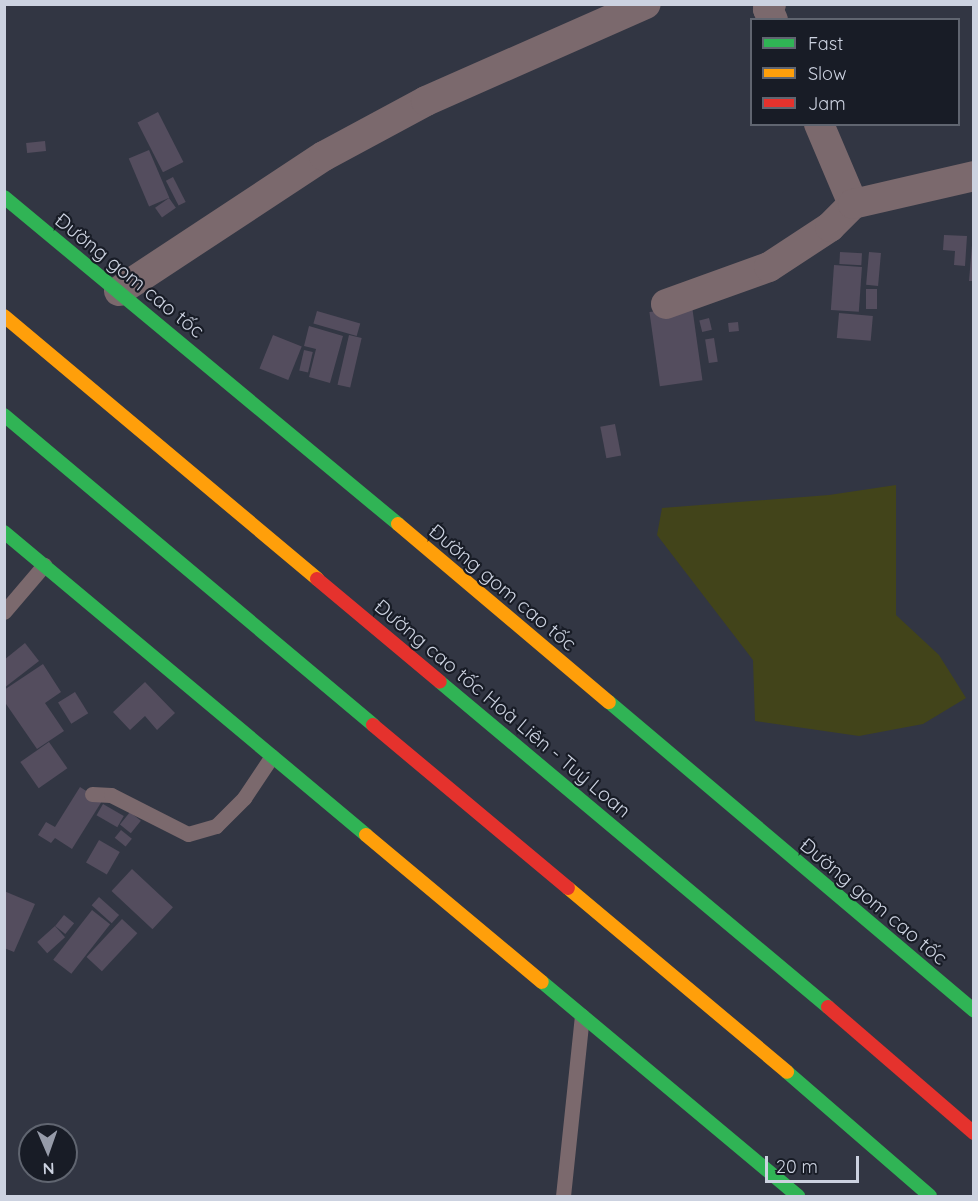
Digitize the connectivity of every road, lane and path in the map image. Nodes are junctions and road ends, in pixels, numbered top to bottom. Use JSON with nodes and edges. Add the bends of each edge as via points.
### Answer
{"nodes":[{"id":1,"x":646,"y":4,"type":"edge"},
{"id":2,"x":771,"y":4,"type":"edge"},
{"id":3,"x":772,"y":18,"type":"edge"},
{"id":4,"x":820,"y":126,"type":"edge"},
{"id":5,"x":974,"y":176,"type":"edge"},
{"id":6,"x":4,"y":197,"type":"edge"},
{"id":7,"x":853,"y":204,"type":"junction"},
{"id":8,"x":119,"y":291,"type":"junction"},
{"id":9,"x":666,"y":304,"type":"dead end"},
{"id":10,"x":8,"y":319,"type":"edge"},
{"id":11,"x":4,"y":415,"type":"edge"},
{"id":12,"x":4,"y":423,"type":"edge"},
{"id":13,"x":4,"y":532,"type":"edge"},
{"id":14,"x":162,"y":545,"type":"junction"},
{"id":15,"x":44,"y":565,"type":"junction"},
{"id":16,"x":4,"y":612,"type":"edge"},
{"id":17,"x":272,"y":756,"type":"junction"},
{"id":18,"x":92,"y":794,"type":"dead end"},
{"id":19,"x":974,"y":1011,"type":"edge"},
{"id":20,"x":582,"y":1016,"type":"junction"},
{"id":21,"x":974,"y":1133,"type":"edge"},
{"id":22,"x":563,"y":1197,"type":"edge"},
{"id":23,"x":798,"y":1197,"type":"edge"},
{"id":24,"x":930,"y":1197,"type":"edge"}],
"edges":[{"from":1,"to":8,"type":"street","via":[[426,101],[324,156]]},
{"from":2,"to":3,"type":"street","via":[[768,9]]},
{"from":4,"to":7,"type":"street"},
{"from":5,"to":7,"type":"street"},
{"from":6,"to":8,"type":"main road","name":"Đường gom cao tốc"},
{"from":7,"to":9,"type":"street","via":[[830,226],[769,267]]},
{"from":8,"to":19,"type":"main road","name":"Đường gom cao tốc"},
{"from":10,"to":21,"type":"main road","name":"Đường cao tốc Hoà Liên - Tuý Loan"},
{"from":11,"to":14,"type":"main road"},
{"from":12,"to":14,"type":"main road"},
{"from":13,"to":15,"type":"main road"},
{"from":14,"to":24,"type":"main road","via":[[870,1142]]},
{"from":15,"to":16,"type":"lane"},
{"from":15,"to":17,"type":"main road"},
{"from":17,"to":18,"type":"lane","via":[[244,798],[216,826],[188,834],[111,795]]},
{"from":17,"to":20,"type":"main road"},
{"from":20,"to":22,"type":"lane"},
{"from":20,"to":23,"type":"main road"}]}
